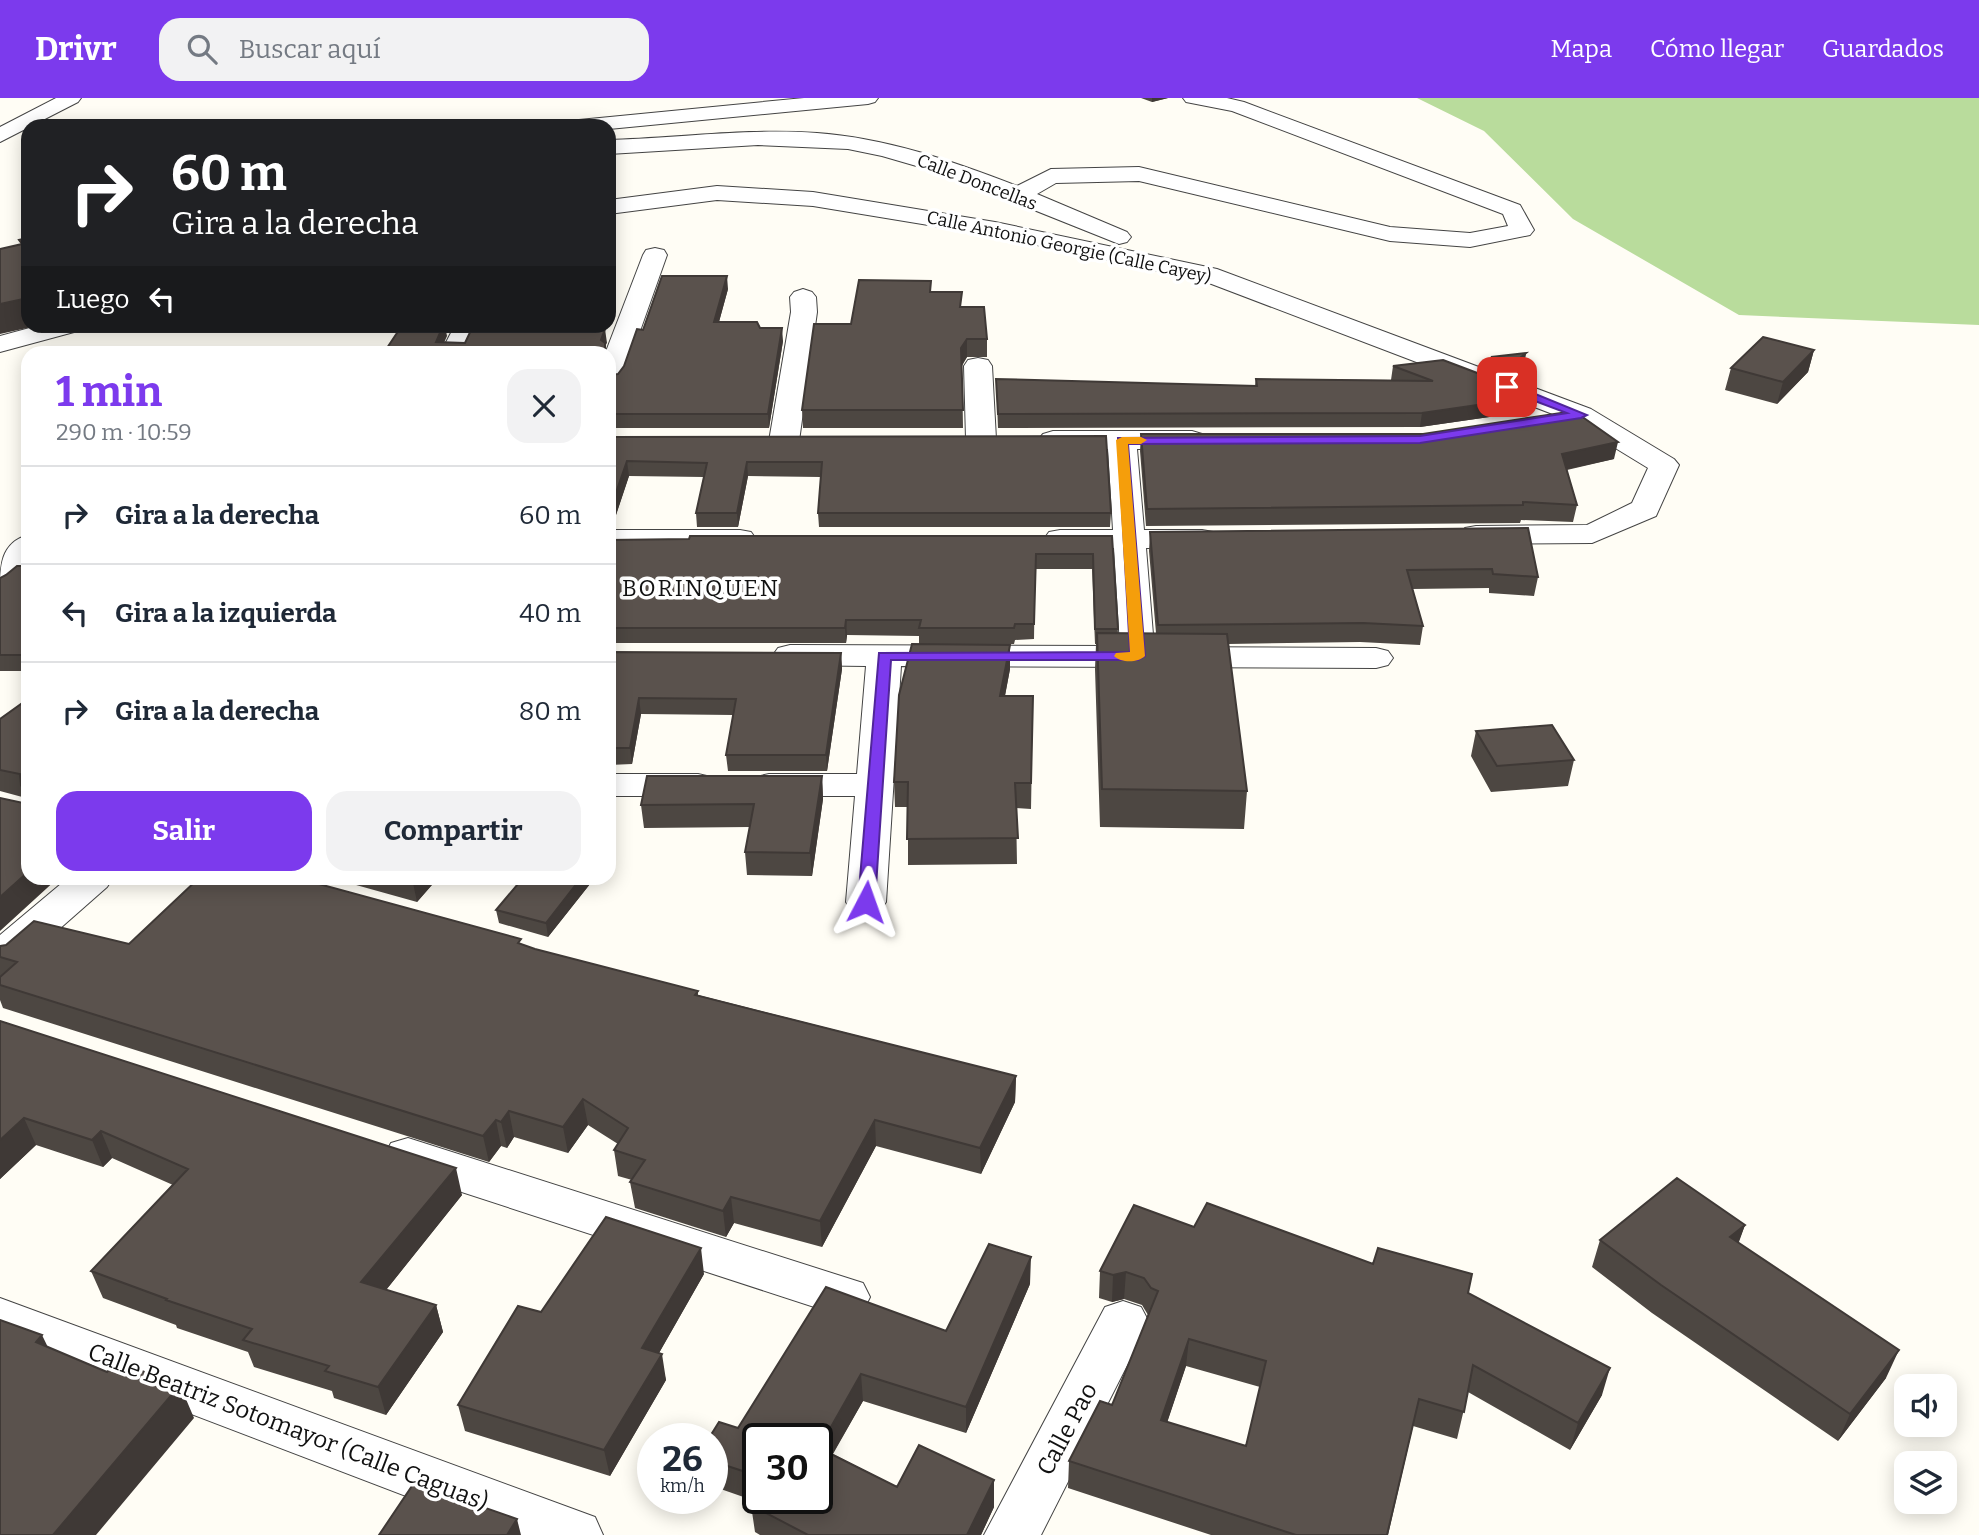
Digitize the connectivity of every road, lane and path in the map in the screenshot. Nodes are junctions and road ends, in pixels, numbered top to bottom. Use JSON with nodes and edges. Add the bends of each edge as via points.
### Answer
{"nodes":[{"id":1,"x":71,"y":98,"type":"edge"},
{"id":2,"x":868,"y":98,"type":"edge"},
{"id":3,"x":1193,"y":99,"type":"edge"},
{"id":4,"x":32,"y":119,"type":"edge"},
{"id":5,"x":616,"y":122,"type":"edge"},
{"id":6,"x":616,"y":147,"type":"edge"},
{"id":7,"x":1017,"y":196,"type":"junction"},
{"id":8,"x":616,"y":206,"type":"edge"},
{"id":9,"x":655,"y":255,"type":"dead end"},
{"id":10,"x":1208,"y":274,"type":"junction"},
{"id":11,"x":803,"y":297,"type":"dead end"},
{"id":12,"x":40,"y":333,"type":"edge"},
{"id":13,"x":0,"y":344,"type":"edge"},
{"id":14,"x":616,"y":360,"type":"edge"},
{"id":15,"x":978,"y":366,"type":"dead end"},
{"id":16,"x":1581,"y":415,"type":"junction"},
{"id":17,"x":1527,"y":423,"type":"edge"},
{"id":18,"x":1122,"y":440,"type":"junction"},
{"id":19,"x":1217,"y":440,"type":"edge"},
{"id":20,"x":784,"y":441,"type":"edge"},
{"id":21,"x":1452,"y":535,"type":"edge"},
{"id":22,"x":1228,"y":538,"type":"edge"},
{"id":23,"x":616,"y":539,"type":"edge"},
{"id":24,"x":763,"y":539,"type":"edge"},
{"id":25,"x":1131,"y":539,"type":"junction"},
{"id":26,"x":1037,"y":540,"type":"edge"},
{"id":27,"x":21,"y":554,"type":"edge"},
{"id":28,"x":0,"y":582,"type":"edge"},
{"id":29,"x":760,"y":655,"type":"edge"},
{"id":30,"x":884,"y":656,"type":"junction"},
{"id":31,"x":1138,"y":656,"type":"junction"},
{"id":32,"x":1376,"y":658,"type":"dead end"},
{"id":33,"x":616,"y":785,"type":"edge"},
{"id":34,"x":875,"y":785,"type":"junction"},
{"id":35,"x":85,"y":885,"type":"edge"},
{"id":36,"x":866,"y":902,"type":"dead end"},
{"id":37,"x":0,"y":958,"type":"edge"},
{"id":38,"x":370,"y":1144,"type":"edge"},
{"id":39,"x":845,"y":1297,"type":"edge"},
{"id":40,"x":0,"y":1320,"type":"edge"},
{"id":41,"x":1122,"y":1322,"type":"dead end"},
{"id":42,"x":575,"y":1535,"type":"edge"},
{"id":43,"x":1012,"y":1535,"type":"edge"}],
"edges":[{"from":1,"to":4,"type":"street"},
{"from":2,"to":5,"type":"street"},
{"from":3,"to":7,"type":"street","via":[[1237,106],[1512,210],[1522,230],[1469,240],[1390,234],[1139,174],[1051,176]]},
{"from":6,"to":7,"type":"street","name":"Calle Doncellas","via":[[757,138],[847,143],[934,162]]},
{"from":7,"to":10,"type":"street","name":"Calle Doncellas"},
{"from":8,"to":10,"type":"street","name":"Calle Antonio Georgie (Calle Cayey)","via":[[717,193],[813,199],[995,229]]},
{"from":9,"to":14,"type":"street"},
{"from":10,"to":16,"type":"street","name":"Calle Antonio Georgie (Calle Cayey)"},
{"from":11,"to":20,"type":"street"},
{"from":12,"to":13,"type":"street"},
{"from":15,"to":18,"type":"street","via":[[994,440]]},
{"from":16,"to":17,"type":"street"},
{"from":16,"to":21,"type":"street","name":"Calle Antonio Georgie (Calle Cayey)","via":[[1664,465],[1645,509],[1592,534]]},
{"from":18,"to":19,"type":"street"},
{"from":18,"to":25,"type":"street"},
{"from":22,"to":25,"type":"street"},
{"from":23,"to":24,"type":"street"},
{"from":25,"to":26,"type":"street"},
{"from":25,"to":31,"type":"street"},
{"from":27,"to":28,"type":"street"},
{"from":29,"to":30,"type":"street"},
{"from":30,"to":31,"type":"street"},
{"from":30,"to":34,"type":"street"},
{"from":31,"to":32,"type":"street"},
{"from":33,"to":34,"type":"street"},
{"from":34,"to":36,"type":"street"},
{"from":35,"to":37,"type":"street"},
{"from":38,"to":39,"type":"street"},
{"from":40,"to":42,"type":"street","name":"Calle Beatriz Sotomayor (Calle Caguas)"},
{"from":41,"to":43,"type":"street","name":"Calle Pao"}]}
